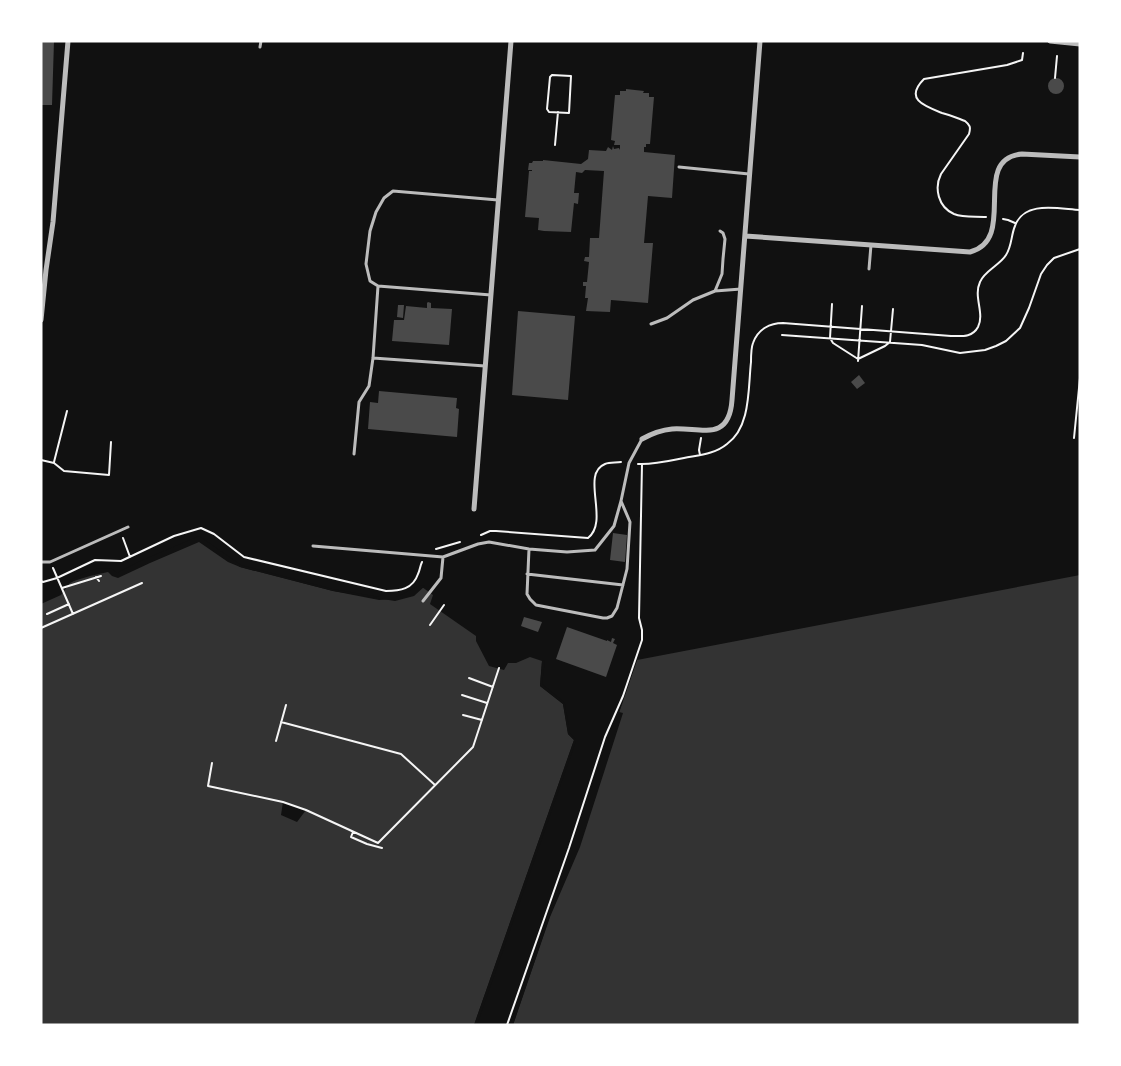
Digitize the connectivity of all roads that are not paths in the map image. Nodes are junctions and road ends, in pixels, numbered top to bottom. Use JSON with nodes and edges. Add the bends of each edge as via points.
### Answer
{"nodes":[{"id":1,"x":68,"y":41,"type":"edge"},
{"id":2,"x":261,"y":41,"type":"edge"},
{"id":3,"x":510,"y":41,"type":"edge"},
{"id":4,"x":760,"y":41,"type":"edge"},
{"id":5,"x":1050,"y":41,"type":"edge"},
{"id":6,"x":1080,"y":44,"type":"edge"},
{"id":7,"x":260,"y":47,"type":"dead end"},
{"id":8,"x":1080,"y":157,"type":"edge"},
{"id":9,"x":679,"y":167,"type":"dead end"},
{"id":10,"x":750,"y":174,"type":"junction"},
{"id":11,"x":498,"y":200,"type":"junction"},
{"id":12,"x":720,"y":231,"type":"dead end"},
{"id":13,"x":745,"y":236,"type":"junction"},
{"id":14,"x":872,"y":245,"type":"junction"},
{"id":15,"x":869,"y":269,"type":"dead end"},
{"id":16,"x":378,"y":286,"type":"junction"},
{"id":17,"x":741,"y":289,"type":"junction"},
{"id":18,"x":715,"y":292,"type":"junction"},
{"id":19,"x":491,"y":295,"type":"junction"},
{"id":20,"x":41,"y":320,"type":"edge"},
{"id":21,"x":651,"y":324,"type":"dead end"},
{"id":22,"x":373,"y":358,"type":"junction"},
{"id":23,"x":485,"y":366,"type":"junction"},
{"id":24,"x":642,"y":439,"type":"joint"},
{"id":25,"x":354,"y":454,"type":"dead end"},
{"id":26,"x":621,"y":501,"type":"junction"},
{"id":27,"x":474,"y":509,"type":"dead end"},
{"id":28,"x":128,"y":527,"type":"dead end"},
{"id":29,"x":313,"y":546,"type":"dead end"},
{"id":30,"x":529,"y":549,"type":"junction"},
{"id":31,"x":443,"y":557,"type":"junction"},
{"id":32,"x":41,"y":562,"type":"edge"},
{"id":33,"x":527,"y":574,"type":"junction"},
{"id":34,"x":624,"y":585,"type":"junction"},
{"id":35,"x":423,"y":601,"type":"dead end"}],
"edges":[{"from":1,"to":20,"type":"street","via":[[54,222]]},
{"from":2,"to":7,"type":"lane"},
{"from":3,"to":11,"type":"street"},
{"from":4,"to":10,"type":"street"},
{"from":5,"to":6,"type":"street"},
{"from":8,"to":14,"type":"street","via":[[1015,154],[1005,160],[997,171],[991,235],[977,250],[965,252]]},
{"from":9,"to":10,"type":"lane"},
{"from":10,"to":13,"type":"street"},
{"from":11,"to":16,"type":"lane","via":[[393,191],[384,198],[370,231],[366,264],[370,281]]},
{"from":11,"to":19,"type":"street"},
{"from":12,"to":18,"type":"lane","via":[[725,239],[722,274]]},
{"from":13,"to":14,"type":"street"},
{"from":13,"to":17,"type":"street"},
{"from":14,"to":15,"type":"lane"},
{"from":16,"to":19,"type":"lane"},
{"from":16,"to":22,"type":"lane"},
{"from":17,"to":18,"type":"lane"},
{"from":17,"to":24,"type":"street","via":[[729,418],[714,430],[672,429]]},
{"from":18,"to":21,"type":"lane","via":[[693,300],[667,318]]},
{"from":19,"to":23,"type":"street"},
{"from":22,"to":23,"type":"lane"},
{"from":22,"to":25,"type":"lane","via":[[369,386],[359,402]]},
{"from":23,"to":27,"type":"street"},
{"from":24,"to":26,"type":"lane","via":[[629,463]]},
{"from":26,"to":30,"type":"lane","via":[[614,526],[595,550]]},
{"from":26,"to":34,"type":"lane","via":[[630,522]]},
{"from":28,"to":32,"type":"lane","via":[[50,562]]},
{"from":29,"to":31,"type":"lane"},
{"from":30,"to":31,"type":"lane","via":[[489,542]]},
{"from":30,"to":33,"type":"lane"},
{"from":31,"to":35,"type":"lane","via":[[441,578]]},
{"from":33,"to":34,"type":"lane"},
{"from":33,"to":34,"type":"lane","via":[[527,594],[536,605],[603,618],[612,616]]}]}
